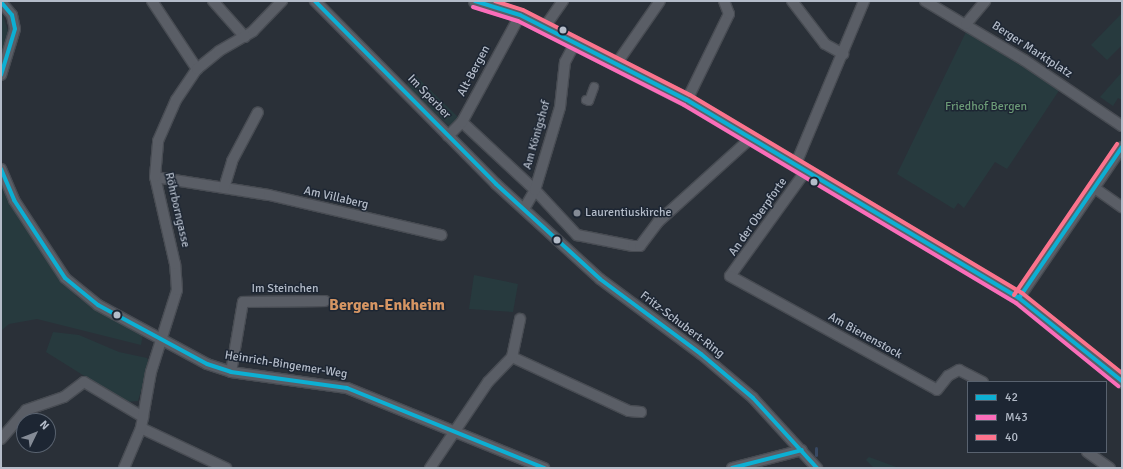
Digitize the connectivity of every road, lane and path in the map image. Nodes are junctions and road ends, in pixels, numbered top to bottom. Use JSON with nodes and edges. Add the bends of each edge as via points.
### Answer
{"nodes":[{"id":1,"x":152,"y":1,"type":"edge"},
{"id":2,"x":213,"y":1,"type":"edge"},
{"id":3,"x":282,"y":1,"type":"edge"},
{"id":4,"x":316,"y":1,"type":"edge"},
{"id":5,"x":563,"y":1,"type":"edge"},
{"id":6,"x":660,"y":1,"type":"edge"},
{"id":7,"x":724,"y":1,"type":"edge"},
{"id":8,"x":792,"y":1,"type":"edge"},
{"id":9,"x":864,"y":1,"type":"edge"},
{"id":10,"x":925,"y":1,"type":"edge"},
{"id":11,"x":985,"y":1,"type":"edge"},
{"id":12,"x":1,"y":2,"type":"edge"},
{"id":13,"x":478,"y":2,"type":"edge"},
{"id":14,"x":520,"y":15,"type":"junction"},
{"id":15,"x":966,"y":24,"type":"junction"},
{"id":16,"x":544,"y":28,"type":"junction"},
{"id":17,"x":246,"y":37,"type":"junction"},
{"id":18,"x":575,"y":43,"type":"junction"},
{"id":19,"x":843,"y":54,"type":"junction"},
{"id":20,"x":617,"y":63,"type":"junction"},
{"id":21,"x":197,"y":69,"type":"junction"},
{"id":22,"x":1,"y":75,"type":"edge"},
{"id":23,"x":594,"y":87,"type":"dead end"},
{"id":24,"x":586,"y":100,"type":"dead end"},
{"id":25,"x":687,"y":100,"type":"junction"},
{"id":26,"x":258,"y":112,"type":"dead end"},
{"id":27,"x":462,"y":122,"type":"junction"},
{"id":28,"x":1122,"y":126,"type":"edge"},
{"id":29,"x":448,"y":136,"type":"junction"},
{"id":30,"x":750,"y":139,"type":"junction"},
{"id":31,"x":1122,"y":147,"type":"edge"},
{"id":32,"x":1,"y":169,"type":"edge"},
{"id":33,"x":800,"y":169,"type":"junction"},
{"id":34,"x":155,"y":177,"type":"junction"},
{"id":35,"x":224,"y":188,"type":"junction"},
{"id":36,"x":1096,"y":189,"type":"junction"},
{"id":37,"x":535,"y":190,"type":"junction"},
{"id":38,"x":1122,"y":207,"type":"edge"},
{"id":39,"x":524,"y":209,"type":"junction"},
{"id":40,"x":441,"y":235,"type":"dead end"},
{"id":41,"x":730,"y":276,"type":"joint"},
{"id":42,"x":1019,"y":298,"type":"junction"},
{"id":43,"x":325,"y":301,"type":"dead end"},
{"id":44,"x":520,"y":319,"type":"dead end"},
{"id":45,"x":163,"y":339,"type":"junction"},
{"id":46,"x":512,"y":357,"type":"junction"},
{"id":47,"x":231,"y":372,"type":"junction"},
{"id":48,"x":982,"y":381,"type":"edge"},
{"id":49,"x":1122,"y":381,"type":"edge"},
{"id":50,"x":641,"y":412,"type":"dead end"},
{"id":51,"x":143,"y":417,"type":"junction"},
{"id":52,"x":141,"y":428,"type":"junction"},
{"id":53,"x":457,"y":432,"type":"junction"},
{"id":54,"x":1,"y":439,"type":"edge"},
{"id":55,"x":802,"y":450,"type":"junction"},
{"id":56,"x":1088,"y":453,"type":"edge"},
{"id":57,"x":124,"y":468,"type":"edge"},
{"id":58,"x":226,"y":468,"type":"edge"},
{"id":59,"x":430,"y":468,"type":"edge"},
{"id":60,"x":544,"y":468,"type":"edge"},
{"id":61,"x":732,"y":468,"type":"edge"},
{"id":62,"x":817,"y":468,"type":"edge"},
{"id":63,"x":1110,"y":468,"type":"edge"}],
"edges":[{"from":1,"to":21,"type":"street"},
{"from":2,"to":17,"type":"street"},
{"from":3,"to":17,"type":"street","name":"Röhrborngasse"},
{"from":4,"to":29,"type":"street","name":"Im Sperber"},
{"from":5,"to":16,"type":"street"},
{"from":6,"to":20,"type":"street"},
{"from":7,"to":25,"type":"street","via":[[729,14]]},
{"from":8,"to":19,"type":"street","via":[[825,44]]},
{"from":9,"to":19,"type":"street","name":"An der Oberpforte"},
{"from":10,"to":15,"type":"street","name":"Berger Marktplatz"},
{"from":11,"to":15,"type":"street"},
{"from":12,"to":22,"type":"street","via":[[12,15],[15,29]]},
{"from":13,"to":14,"type":"street"},
{"from":14,"to":16,"type":"street"},
{"from":14,"to":27,"type":"street","name":"Alt-Bergen"},
{"from":15,"to":28,"type":"street","name":"Berger Marktplatz"},
{"from":16,"to":18,"type":"street"},
{"from":17,"to":21,"type":"street","name":"Röhrborngasse","via":[[219,51]]},
{"from":18,"to":20,"type":"street"},
{"from":18,"to":37,"type":"street","name":"Am Königshof","via":[[565,62],[560,107]]},
{"from":19,"to":33,"type":"street","name":"An der Oberpforte"},
{"from":20,"to":25,"type":"street"},
{"from":21,"to":34,"type":"street","name":"Röhrborngasse","via":[[164,123],[155,151]]},
{"from":23,"to":24,"type":"street","via":[[589,101]]},
{"from":25,"to":30,"type":"street"},
{"from":26,"to":35,"type":"street","via":[[232,162]]},
{"from":27,"to":29,"type":"street","name":"Alt-Bergen"},
{"from":27,"to":37,"type":"street","name":"Im Sperber"},
{"from":29,"to":39,"type":"street","name":"Im Sperber"},
{"from":30,"to":33,"type":"street"},
{"from":30,"to":37,"type":"street","name":"Im Sperber","via":[[658,222],[640,246],[577,235]]},
{"from":31,"to":36,"type":"street"},
{"from":32,"to":45,"type":"street","name":"Heinrich-Bingemer-Weg","via":[[14,200],[65,278],[98,305]]},
{"from":33,"to":41,"type":"street","name":"An der Oberpforte"},
{"from":33,"to":42,"type":"street"},
{"from":34,"to":35,"type":"street","name":"Am Villaberg"},
{"from":34,"to":45,"type":"street","name":"Röhrborngasse","via":[[177,274],[174,303]]},
{"from":35,"to":40,"type":"street","name":"Am Villaberg"},
{"from":36,"to":38,"type":"street"},
{"from":36,"to":42,"type":"street"},
{"from":37,"to":39,"type":"street","name":"Am Königshof"},
{"from":39,"to":55,"type":"street","name":"Fritz-Schubert-Ring","via":[[570,251],[766,410]]},
{"from":41,"to":48,"type":"street","name":"Am Bienenstock","via":[[937,390],[948,376],[959,370]]},
{"from":42,"to":49,"type":"street"},
{"from":43,"to":47,"type":"street","name":"Im Steinchen","via":[[243,302]]},
{"from":44,"to":46,"type":"street"},
{"from":45,"to":47,"type":"street","name":"Heinrich-Bingemer-Weg","via":[[207,364]]},
{"from":45,"to":51,"type":"street","name":"Röhrborngasse","via":[[151,372]]},
{"from":46,"to":50,"type":"street","via":[[629,411]]},
{"from":46,"to":53,"type":"street","via":[[488,382]]},
{"from":47,"to":53,"type":"street","name":"Heinrich-Bingemer-Weg","via":[[347,388]]},
{"from":51,"to":52,"type":"street","name":"Röhrborngasse"},
{"from":51,"to":54,"type":"street","via":[[84,382],[64,397],[26,410]]},
{"from":52,"to":57,"type":"street","name":"Röhrborngasse"},
{"from":52,"to":58,"type":"street"},
{"from":53,"to":59,"type":"street"},
{"from":53,"to":60,"type":"street","name":"Heinrich-Bingemer-Weg"},
{"from":55,"to":61,"type":"street"},
{"from":55,"to":62,"type":"street","name":"Fritz-Schubert-Ring"},
{"from":56,"to":63,"type":"street"}]}
